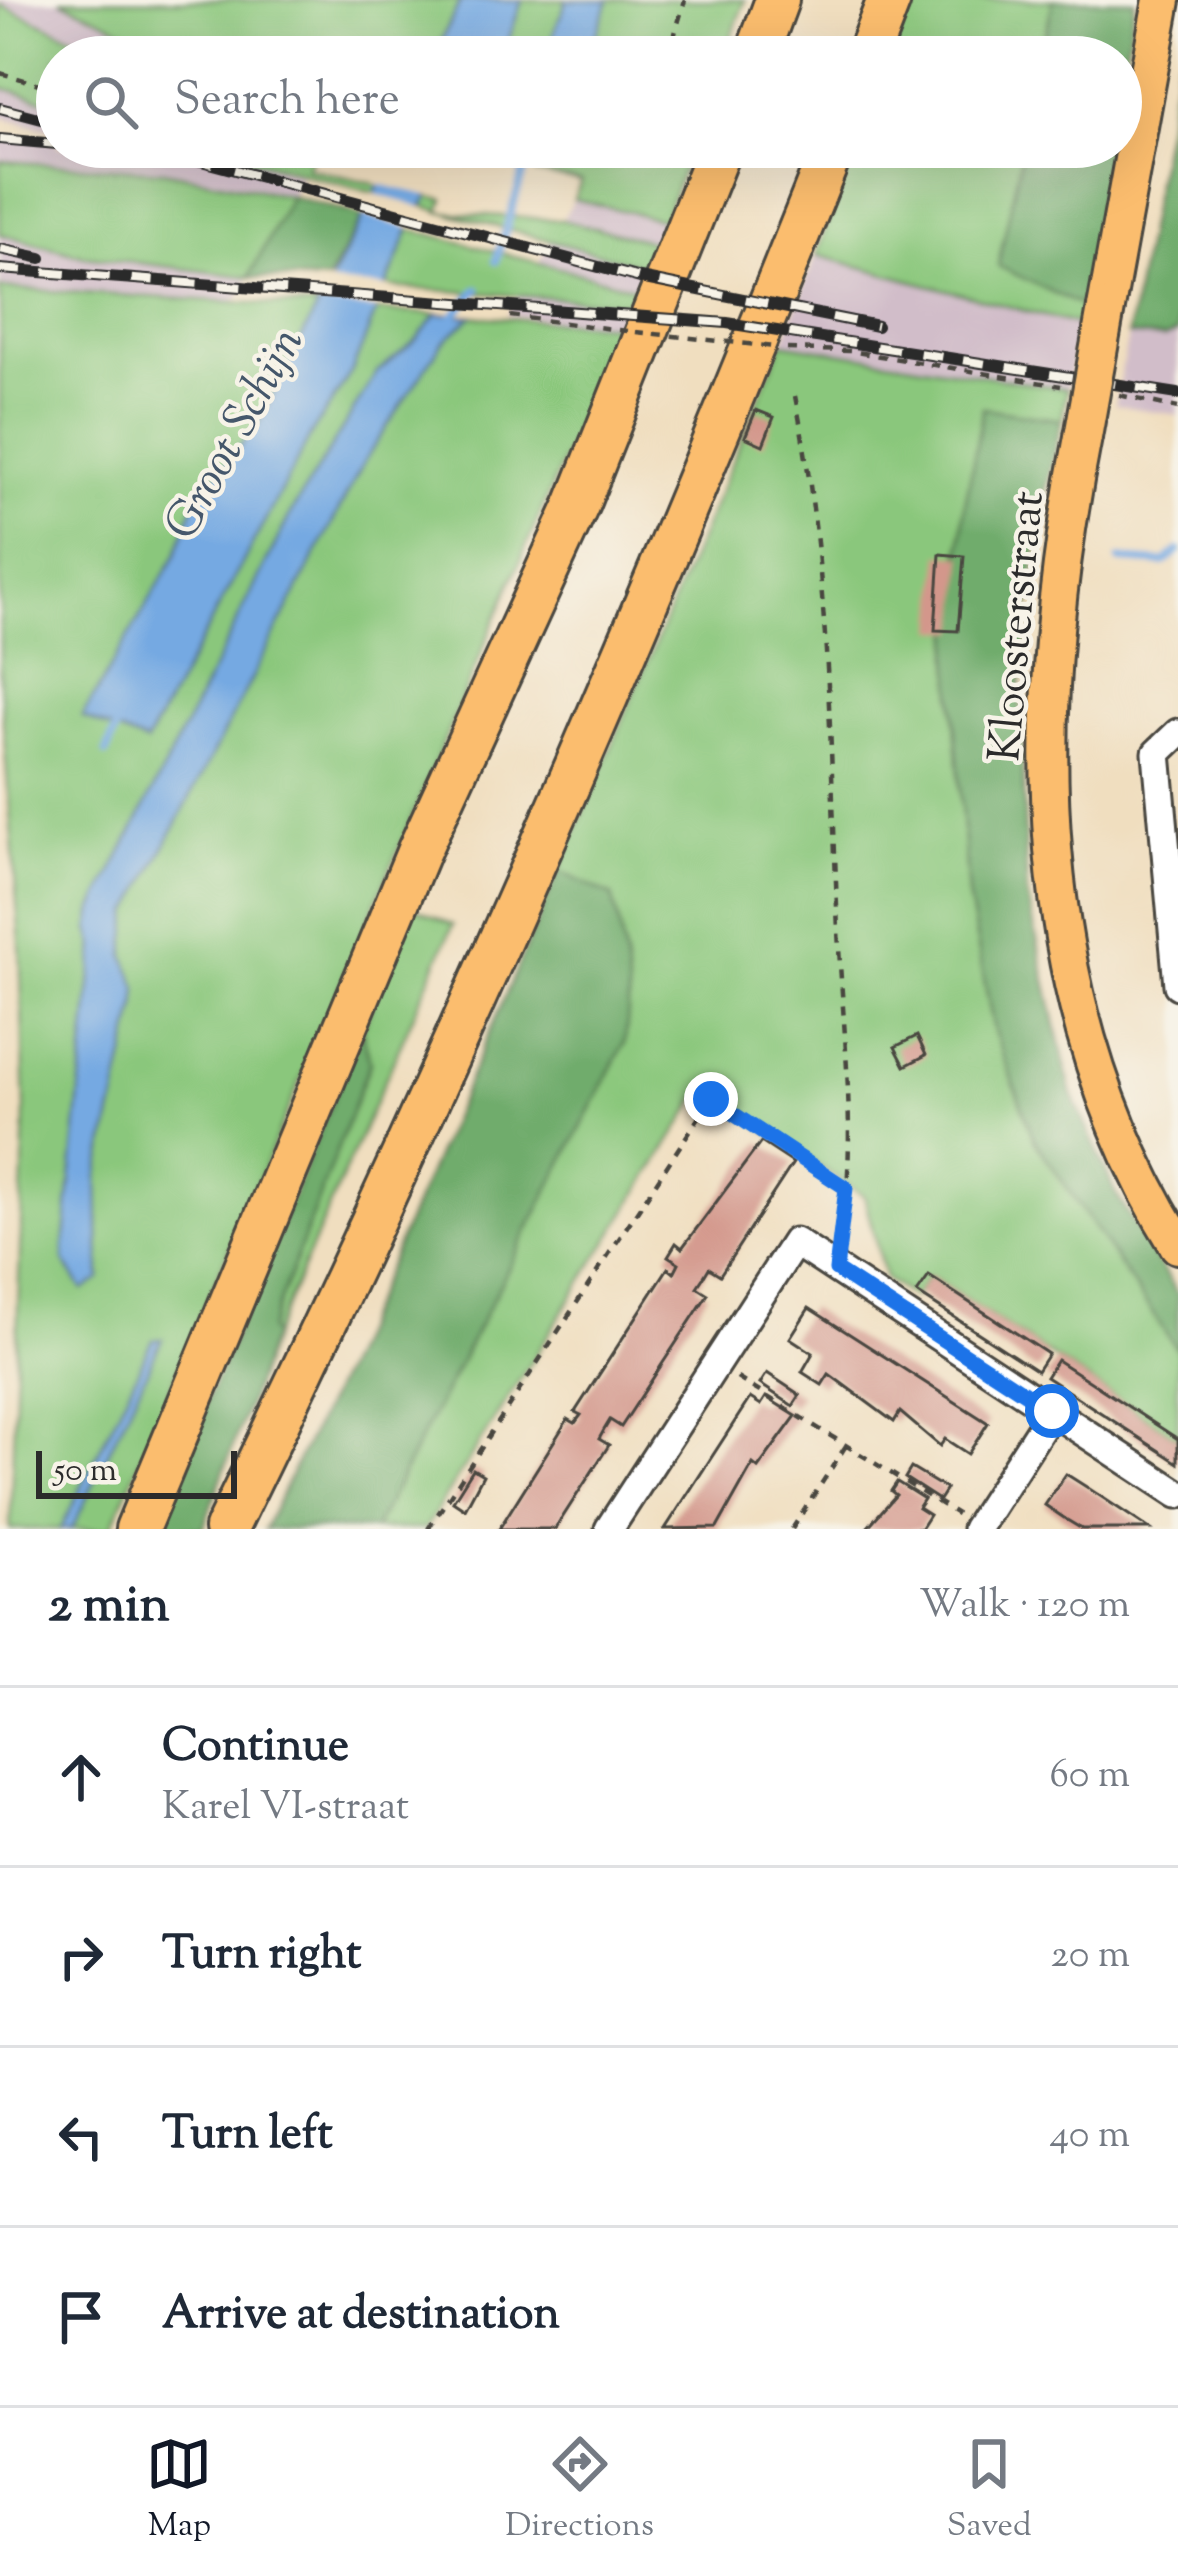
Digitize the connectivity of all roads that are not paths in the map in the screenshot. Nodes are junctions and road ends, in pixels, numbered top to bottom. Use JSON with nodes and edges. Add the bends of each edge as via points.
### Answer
{"nodes":[{"id":1,"x":777,"y":0,"type":"edge"},
{"id":2,"x":889,"y":0,"type":"edge"},
{"id":3,"x":1162,"y":0,"type":"edge"},
{"id":4,"x":764,"y":36,"type":"edge"},
{"id":5,"x":875,"y":36,"type":"edge"},
{"id":6,"x":1142,"y":110,"type":"edge"},
{"id":7,"x":712,"y":168,"type":"edge"},
{"id":8,"x":825,"y":168,"type":"edge"},
{"id":9,"x":1131,"y":168,"type":"edge"},
{"id":10,"x":1178,"y":734,"type":"edge"},
{"id":11,"x":1178,"y":985,"type":"edge"},
{"id":12,"x":1178,"y":1245,"type":"edge"},
{"id":13,"x":1052,"y":1411,"type":"junction"},
{"id":14,"x":1178,"y":1494,"type":"edge"},
{"id":15,"x":976,"y":1528,"type":"edge"},
{"id":16,"x":137,"y":1529,"type":"edge"},
{"id":17,"x":226,"y":1529,"type":"edge"},
{"id":18,"x":609,"y":1529,"type":"edge"}],
"edges":[{"from":1,"to":4,"type":"highway"},
{"from":2,"to":5,"type":"highway"},
{"from":3,"to":6,"type":"main road","name":"Kloosterstraat","bridge":true},
{"from":7,"to":16,"type":"highway","via":[[578,503],[418,850]]},
{"from":8,"to":17,"type":"highway","via":[[530,878]]},
{"from":9,"to":12,"type":"main road","name":"Kloosterstraat","bridge":true,"via":[[1066,527],[1048,701],[1056,902],[1086,1036]]},
{"from":10,"to":11,"type":"street","via":[[1157,752]]},
{"from":13,"to":14,"type":"street"},
{"from":13,"to":15,"type":"street"},
{"from":13,"to":18,"type":"street","via":[[795,1243]]}]}
